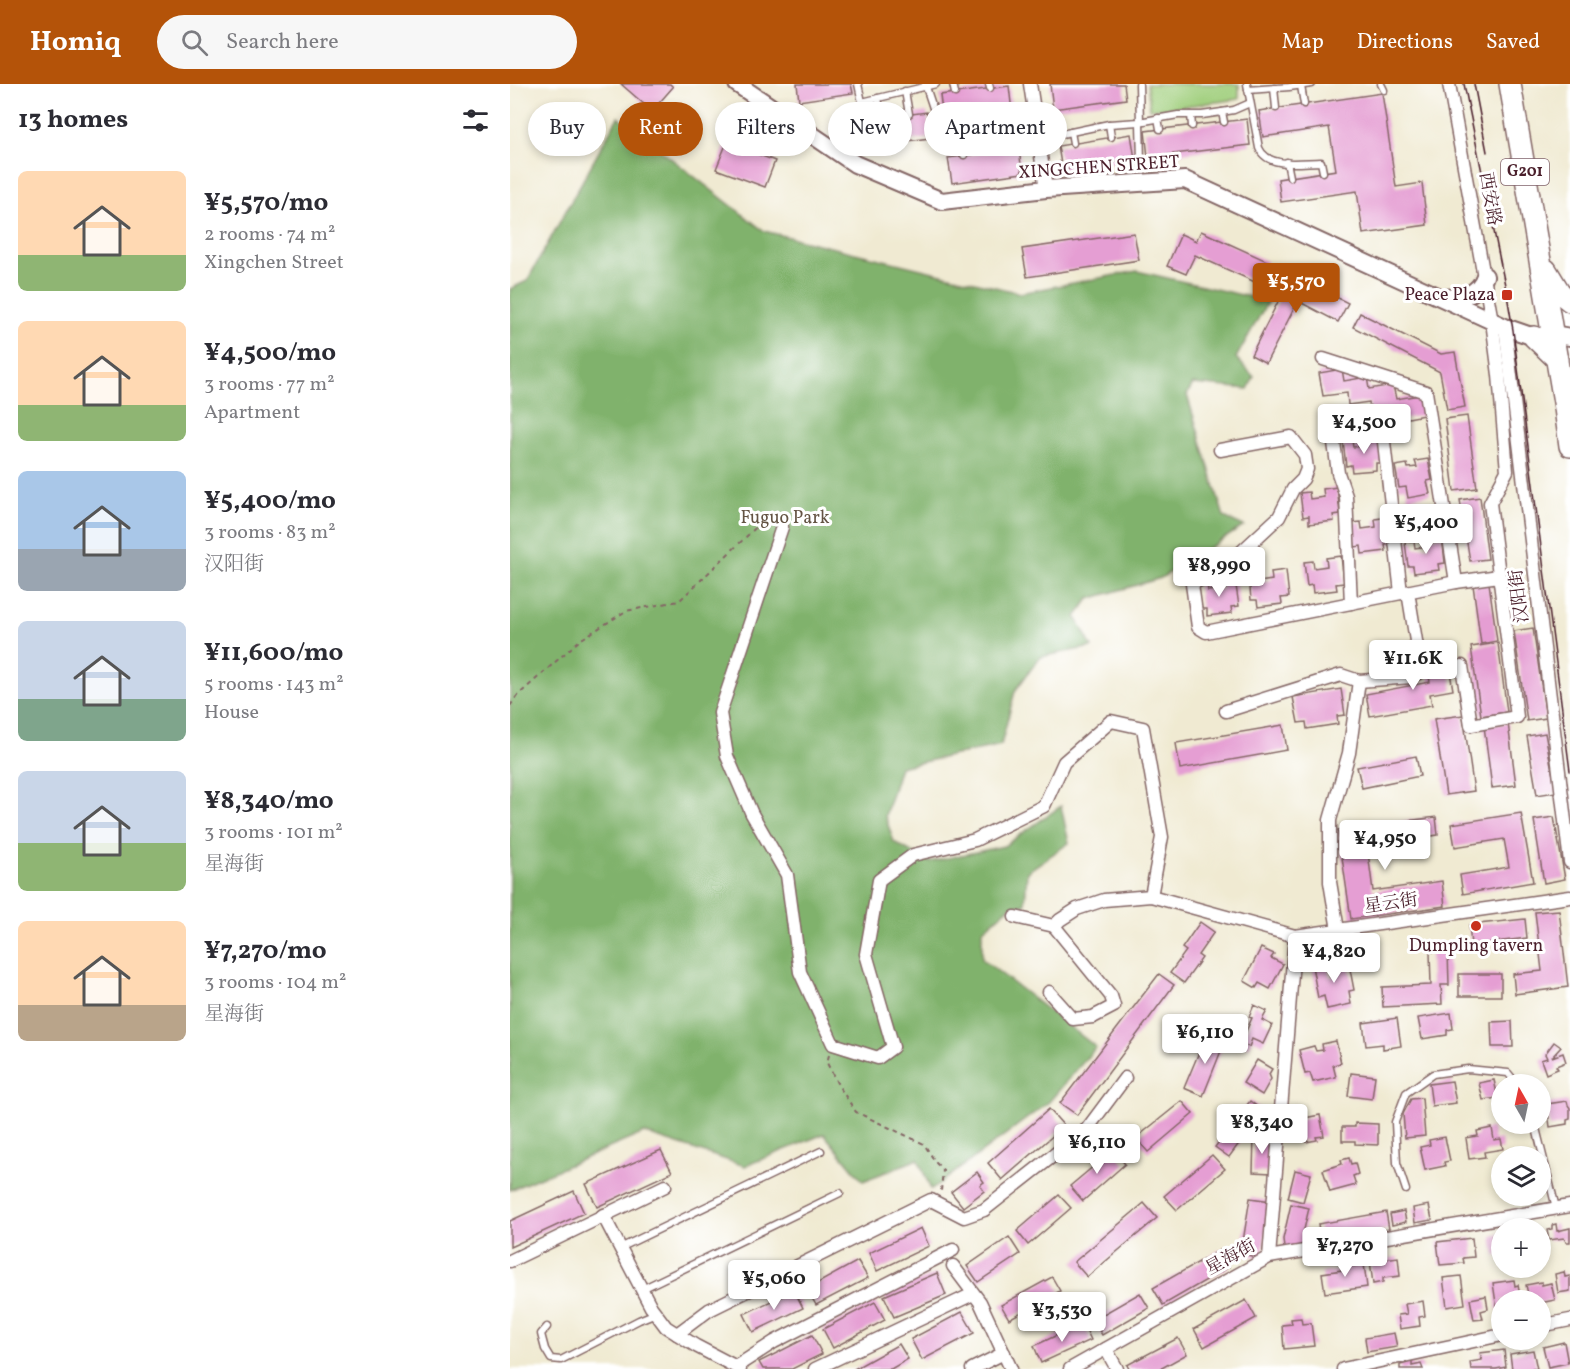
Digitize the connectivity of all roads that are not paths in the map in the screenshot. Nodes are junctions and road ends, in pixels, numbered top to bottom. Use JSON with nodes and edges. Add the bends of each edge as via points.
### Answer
{"nodes":[{"id":1,"x":737,"y":84,"type":"edge"},
{"id":2,"x":858,"y":84,"type":"edge"},
{"id":3,"x":936,"y":84,"type":"edge"},
{"id":4,"x":953,"y":84,"type":"edge"},
{"id":5,"x":1030,"y":84,"type":"edge"},
{"id":6,"x":1139,"y":84,"type":"edge"},
{"id":7,"x":1312,"y":84,"type":"edge"},
{"id":8,"x":1449,"y":84,"type":"edge"},
{"id":9,"x":1510,"y":84,"type":"edge"},
{"id":10,"x":925,"y":85,"type":"edge"},
{"id":11,"x":1301,"y":86,"type":"junction"},
{"id":12,"x":1247,"y":87,"type":"edge"},
{"id":13,"x":1274,"y":88,"type":"junction"},
{"id":14,"x":905,"y":91,"type":"junction"},
{"id":15,"x":955,"y":93,"type":"dead end"},
{"id":16,"x":878,"y":98,"type":"junction"},
{"id":17,"x":879,"y":102,"type":"edge"},
{"id":18,"x":907,"y":102,"type":"edge"},
{"id":19,"x":931,"y":102,"type":"edge"},
{"id":20,"x":1033,"y":102,"type":"edge"},
{"id":21,"x":1250,"y":103,"type":"junction"},
{"id":22,"x":1304,"y":104,"type":"dead end"},
{"id":23,"x":1276,"y":108,"type":"dead end"},
{"id":24,"x":1222,"y":112,"type":"junction"},
{"id":25,"x":1191,"y":115,"type":"junction"},
{"id":26,"x":1158,"y":118,"type":"junction"},
{"id":27,"x":1139,"y":122,"type":"junction"},
{"id":28,"x":1224,"y":122,"type":"dead end"},
{"id":29,"x":1109,"y":124,"type":"junction"},
{"id":30,"x":1192,"y":126,"type":"dead end"},
{"id":31,"x":1160,"y":129,"type":"dead end"},
{"id":32,"x":1071,"y":132,"type":"junction"},
{"id":33,"x":1067,"y":133,"type":"edge"},
{"id":34,"x":1111,"y":137,"type":"dead end"},
{"id":35,"x":1073,"y":143,"type":"dead end"},
{"id":36,"x":1041,"y":156,"type":"edge"},
{"id":37,"x":1141,"y":161,"type":"dead end"},
{"id":38,"x":1287,"y":162,"type":"junction"},
{"id":39,"x":1323,"y":172,"type":"dead end"},
{"id":40,"x":1290,"y":177,"type":"dead end"},
{"id":41,"x":1046,"y":189,"type":"junction"},
{"id":42,"x":1540,"y":259,"type":"junction"},
{"id":43,"x":1485,"y":276,"type":"junction"},
{"id":44,"x":1443,"y":298,"type":"junction"},
{"id":45,"x":1570,"y":301,"type":"edge"},
{"id":46,"x":1499,"y":324,"type":"junction"},
{"id":47,"x":1552,"y":336,"type":"edge"},
{"id":48,"x":1323,"y":359,"type":"dead end"},
{"id":49,"x":1570,"y":384,"type":"edge"},
{"id":50,"x":1565,"y":408,"type":"junction"},
{"id":51,"x":1570,"y":446,"type":"edge"},
{"id":52,"x":1220,"y":450,"type":"dead end"},
{"id":53,"x":782,"y":527,"type":"road end"},
{"id":54,"x":1499,"y":576,"type":"junction"},
{"id":55,"x":1456,"y":582,"type":"junction"},
{"id":56,"x":1405,"y":593,"type":"junction"},
{"id":57,"x":1351,"y":603,"type":"junction"},
{"id":58,"x":1462,"y":666,"type":"dead end"},
{"id":59,"x":1359,"y":681,"type":"junction"},
{"id":60,"x":1226,"y":711,"type":"dead end"},
{"id":61,"x":1570,"y":862,"type":"edge"},
{"id":62,"x":1151,"y":896,"type":"junction"},
{"id":63,"x":1570,"y":897,"type":"edge"},
{"id":64,"x":1016,"y":916,"type":"dead end"},
{"id":65,"x":1054,"y":926,"type":"junction"},
{"id":66,"x":1338,"y":930,"type":"junction"},
{"id":67,"x":1294,"y":936,"type":"junction"},
{"id":68,"x":1049,"y":992,"type":"dead end"},
{"id":69,"x":1509,"y":1074,"type":"edge"},
{"id":70,"x":1125,"y":1078,"type":"dead end"},
{"id":71,"x":1537,"y":1134,"type":"edge"},
{"id":72,"x":821,"y":1151,"type":"dead end"},
{"id":73,"x":665,"y":1186,"type":"dead end"},
{"id":74,"x":1406,"y":1190,"type":"dead end"},
{"id":75,"x":840,"y":1193,"type":"dead end"},
{"id":76,"x":1570,"y":1206,"type":"edge"},
{"id":77,"x":1556,"y":1209,"type":"junction"},
{"id":78,"x":603,"y":1215,"type":"junction"},
{"id":79,"x":620,"y":1248,"type":"junction"},
{"id":80,"x":953,"y":1250,"type":"dead end"},
{"id":81,"x":1269,"y":1257,"type":"junction"},
{"id":82,"x":510,"y":1261,"type":"edge"},
{"id":83,"x":952,"y":1266,"type":"dead end"},
{"id":84,"x":642,"y":1289,"type":"junction"},
{"id":85,"x":973,"y":1294,"type":"junction"},
{"id":86,"x":656,"y":1313,"type":"junction"},
{"id":87,"x":1570,"y":1320,"type":"edge"},
{"id":88,"x":1551,"y":1324,"type":"edge"},
{"id":89,"x":547,"y":1327,"type":"dead end"},
{"id":90,"x":677,"y":1334,"type":"junction"},
{"id":91,"x":1491,"y":1337,"type":"edge"},
{"id":92,"x":1106,"y":1349,"type":"junction"},
{"id":93,"x":1004,"y":1353,"type":"junction"},
{"id":94,"x":739,"y":1368,"type":"edge"},
{"id":95,"x":815,"y":1369,"type":"edge"},
{"id":96,"x":972,"y":1369,"type":"edge"},
{"id":97,"x":1011,"y":1369,"type":"edge"},
{"id":98,"x":1070,"y":1369,"type":"edge"},
{"id":99,"x":1117,"y":1369,"type":"edge"},
{"id":100,"x":1343,"y":1369,"type":"edge"}],
"edges":[{"from":1,"to":41,"type":"street","name":"XINGCHEN STREET","via":[[855,164],[942,201]]},
{"from":2,"to":16,"type":"lane","via":[[862,102]]},
{"from":3,"to":10,"type":"lane"},
{"from":4,"to":15,"type":"lane"},
{"from":5,"to":20,"type":"street"},
{"from":6,"to":27,"type":"lane"},
{"from":7,"to":11,"type":"lane"},
{"from":8,"to":43,"type":"street","name":"西安路"},
{"from":9,"to":42,"type":"highway","number":"G201"},
{"from":10,"to":14,"type":"lane"},
{"from":10,"to":19,"type":"lane"},
{"from":11,"to":13,"type":"lane"},
{"from":11,"to":22,"type":"lane"},
{"from":12,"to":13,"type":"lane"},
{"from":12,"to":21,"type":"lane"},
{"from":13,"to":23,"type":"lane"},
{"from":14,"to":16,"type":"lane"},
{"from":14,"to":18,"type":"lane"},
{"from":16,"to":17,"type":"lane"},
{"from":21,"to":24,"type":"lane"},
{"from":21,"to":38,"type":"lane","via":[[1261,154],[1277,163]]},
{"from":24,"to":25,"type":"lane"},
{"from":24,"to":28,"type":"lane"},
{"from":25,"to":26,"type":"lane"},
{"from":25,"to":30,"type":"lane"},
{"from":26,"to":27,"type":"lane"},
{"from":26,"to":31,"type":"lane"},
{"from":27,"to":29,"type":"lane"},
{"from":27,"to":37,"type":"lane"},
{"from":29,"to":32,"type":"lane"},
{"from":29,"to":34,"type":"lane"},
{"from":32,"to":33,"type":"lane"},
{"from":32,"to":35,"type":"lane"},
{"from":36,"to":41,"type":"street"},
{"from":38,"to":39,"type":"lane","via":[[1321,162]]},
{"from":38,"to":40,"type":"lane"},
{"from":41,"to":44,"type":"street","name":"XINGCHEN STREET","via":[[1185,180]]},
{"from":42,"to":45,"type":"highway","via":[[1560,293]]},
{"from":42,"to":47,"type":"highway","number":"G201"},
{"from":43,"to":44,"type":"street","via":[[1477,290],[1468,295]]},
{"from":43,"to":46,"type":"street","name":"西安路"},
{"from":44,"to":46,"type":"street","name":"XINGCHEN STREET"},
{"from":46,"to":47,"type":"street","name":"XINGCHEN STREET"},
{"from":46,"to":54,"type":"street","via":[[1507,471],[1490,503]]},
{"from":46,"to":61,"type":"street","name":"汉阳街"},
{"from":47,"to":50,"type":"highway","number":"G201"},
{"from":48,"to":55,"type":"street","via":[[1426,392]]},
{"from":49,"to":50,"type":"highway"},
{"from":50,"to":51,"type":"highway","number":"G201"},
{"from":52,"to":57,"type":"street","via":[[1291,437],[1305,455],[1307,469],[1279,517],[1225,567],[1192,584],[1198,627],[1206,632]]},
{"from":53,"to":62,"type":"street","via":[[720,713],[727,756],[752,814],[787,875],[800,972],[833,1044],[878,1058],[893,1047],[866,954],[879,880],[913,855],[975,840],[1044,806],[1064,762],[1111,721],[1143,728],[1162,837]]},
{"from":54,"to":55,"type":"street"},
{"from":54,"to":58,"type":"street","via":[[1517,717],[1471,725]]},
{"from":55,"to":56,"type":"street"},
{"from":56,"to":57,"type":"street"},
{"from":56,"to":57,"type":"street","via":[[1383,433],[1351,424],[1332,427],[1338,473],[1346,496]]},
{"from":56,"to":59,"type":"street","via":[[1420,672],[1411,677]]},
{"from":59,"to":60,"type":"street","via":[[1341,675]]},
{"from":59,"to":66,"type":"street","via":[[1349,753],[1330,820],[1330,882]]},
{"from":62,"to":65,"type":"street","via":[[1104,900],[1077,909]]},
{"from":62,"to":67,"type":"street","name":"星云街"},
{"from":63,"to":66,"type":"street","name":"星云街"},
{"from":64,"to":65,"type":"street"},
{"from":65,"to":68,"type":"street","via":[[1111,996],[1114,1006],[1092,1017],[1073,1019]]},
{"from":66,"to":67,"type":"street","name":"星云街"},
{"from":67,"to":81,"type":"street"},
{"from":69,"to":74,"type":"lane","via":[[1468,1069],[1433,1074],[1406,1093],[1395,1122],[1398,1163]]},
{"from":70,"to":90,"type":"street","via":[[1087,1129],[984,1210],[964,1217],[931,1200],[709,1310]]},
{"from":71,"to":77,"type":"lane"},
{"from":72,"to":79,"type":"lane"},
{"from":73,"to":78,"type":"street"},
{"from":75,"to":84,"type":"lane"},
{"from":76,"to":77,"type":"street","name":"星海街"},
{"from":77,"to":81,"type":"street","name":"星海街"},
{"from":78,"to":79,"type":"street"},
{"from":78,"to":82,"type":"street"},
{"from":79,"to":84,"type":"street"},
{"from":80,"to":94,"type":"street","via":[[774,1342]]},
{"from":81,"to":92,"type":"street","name":"星海街"},
{"from":83,"to":85,"type":"street"},
{"from":84,"to":86,"type":"street"},
{"from":85,"to":93,"type":"street"},
{"from":85,"to":95,"type":"street"},
{"from":86,"to":89,"type":"lane","via":[[561,1360],[551,1359],[545,1349],[541,1334]]},
{"from":86,"to":90,"type":"street","via":[[666,1328]]},
{"from":87,"to":88,"type":"street"},
{"from":90,"to":94,"type":"street"},
{"from":91,"to":100,"type":"street"},
{"from":92,"to":98,"type":"street","name":"星海街"},
{"from":92,"to":99,"type":"street"},
{"from":93,"to":96,"type":"street"},
{"from":93,"to":97,"type":"street"}]}
